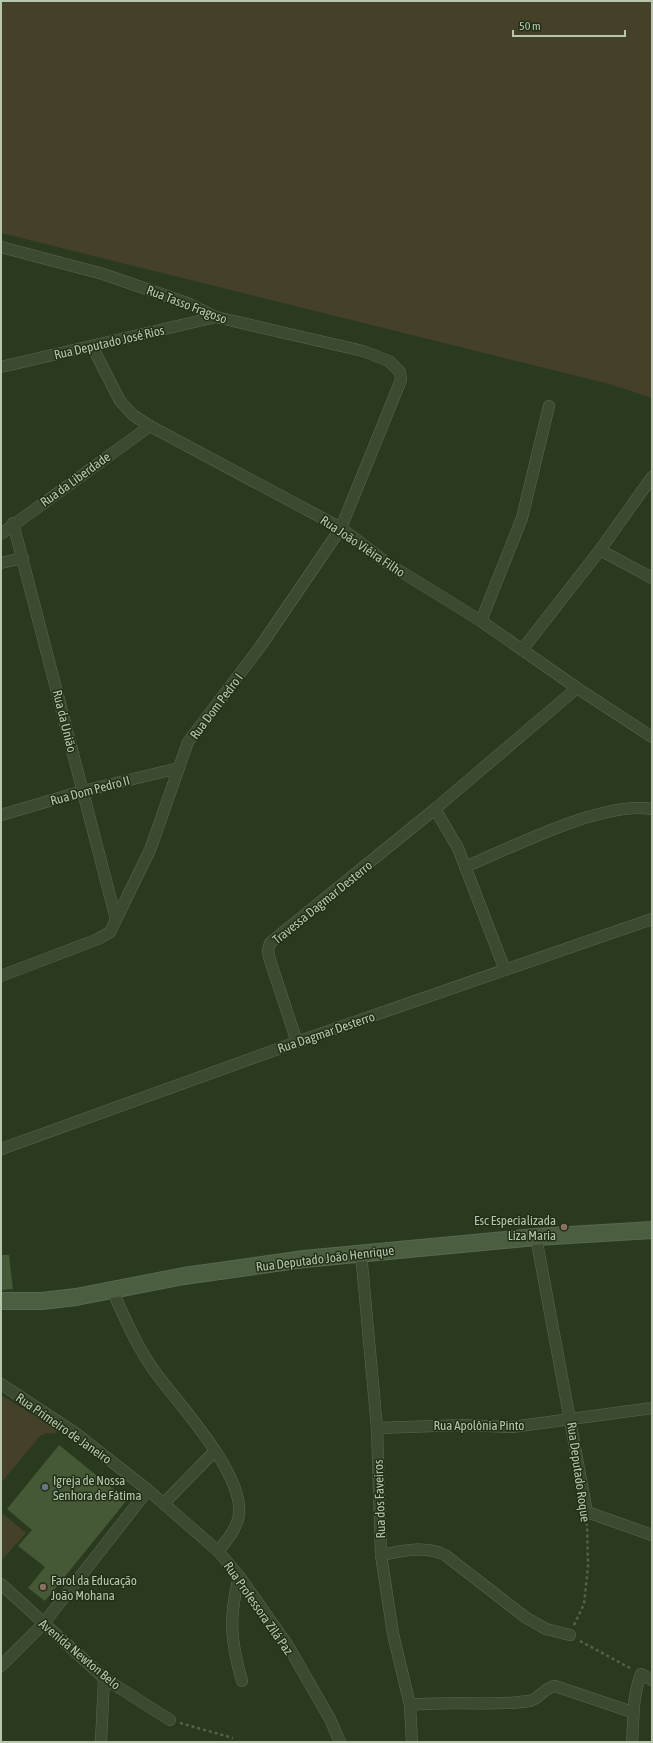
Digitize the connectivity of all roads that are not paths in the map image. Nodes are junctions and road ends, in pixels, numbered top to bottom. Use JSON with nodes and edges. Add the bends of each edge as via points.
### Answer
{"nodes":[{"id":1,"x":1,"y":247,"type":"edge"},
{"id":2,"x":216,"y":317,"type":"junction"},
{"id":3,"x":92,"y":346,"type":"junction"},
{"id":4,"x":1,"y":367,"type":"edge"},
{"id":5,"x":399,"y":388,"type":"joint"},
{"id":6,"x":549,"y":406,"type":"dead end"},
{"id":7,"x":150,"y":426,"type":"junction"},
{"id":8,"x":652,"y":477,"type":"edge"},
{"id":9,"x":13,"y":523,"type":"junction"},
{"id":10,"x":341,"y":528,"type":"junction"},
{"id":11,"x":1,"y":534,"type":"edge"},
{"id":12,"x":600,"y":550,"type":"junction"},
{"id":13,"x":23,"y":558,"type":"junction"},
{"id":14,"x":1,"y":563,"type":"edge"},
{"id":15,"x":652,"y":578,"type":"edge"},
{"id":16,"x":481,"y":621,"type":"junction"},
{"id":17,"x":522,"y":650,"type":"junction"},
{"id":18,"x":577,"y":688,"type":"junction"},
{"id":19,"x":652,"y":736,"type":"edge"},
{"id":20,"x":179,"y":768,"type":"junction"},
{"id":21,"x":83,"y":791,"type":"junction"},
{"id":22,"x":435,"y":809,"type":"junction"},
{"id":23,"x":652,"y":809,"type":"edge"},
{"id":24,"x":1,"y":815,"type":"edge"},
{"id":25,"x":465,"y":867,"type":"junction"},
{"id":26,"x":116,"y":919,"type":"junction"},
{"id":27,"x":652,"y":919,"type":"edge"},
{"id":28,"x":505,"y":970,"type":"junction"},
{"id":29,"x":1,"y":976,"type":"edge"},
{"id":30,"x":297,"y":1042,"type":"junction"},
{"id":31,"x":1,"y":1149,"type":"edge"},
{"id":32,"x":652,"y":1230,"type":"edge"},
{"id":33,"x":536,"y":1237,"type":"junction"},
{"id":34,"x":361,"y":1253,"type":"junction"},
{"id":35,"x":112,"y":1290,"type":"junction"},
{"id":36,"x":1,"y":1300,"type":"edge"},
{"id":37,"x":1,"y":1384,"type":"edge"},
{"id":38,"x":652,"y":1408,"type":"edge"},
{"id":39,"x":572,"y":1420,"type":"junction"},
{"id":40,"x":377,"y":1428,"type":"junction"},
{"id":41,"x":215,"y":1451,"type":"junction"},
{"id":42,"x":148,"y":1490,"type":"junction"},
{"id":43,"x":164,"y":1503,"type":"junction"},
{"id":44,"x":652,"y":1535,"type":"edge"},
{"id":45,"x":218,"y":1551,"type":"junction"},
{"id":46,"x":381,"y":1555,"type":"junction"},
{"id":47,"x":239,"y":1576,"type":"junction"},
{"id":48,"x":1,"y":1584,"type":"edge"},
{"id":49,"x":43,"y":1624,"type":"junction"},
{"id":50,"x":570,"y":1635,"type":"road end"},
{"id":51,"x":1,"y":1666,"type":"edge"},
{"id":52,"x":104,"y":1678,"type":"junction"},
{"id":53,"x":652,"y":1680,"type":"edge"},
{"id":54,"x":242,"y":1681,"type":"dead end"},
{"id":55,"x":410,"y":1705,"type":"junction"},
{"id":56,"x":632,"y":1712,"type":"junction"},
{"id":57,"x":170,"y":1720,"type":"road end"},
{"id":58,"x":101,"y":1742,"type":"edge"},
{"id":59,"x":340,"y":1742,"type":"edge"},
{"id":60,"x":412,"y":1742,"type":"edge"},
{"id":61,"x":632,"y":1742,"type":"edge"}],
"edges":[{"from":1,"to":2,"type":"street","name":"Rua Tasso Fragoso","via":[[103,274],[190,304]]},
{"from":2,"to":3,"type":"street","name":"Rua Deputado José Rios"},
{"from":2,"to":5,"type":"street","name":"Rua Tasso Fragoso","via":[[363,351],[389,361],[400,372],[402,380]]},
{"from":3,"to":4,"type":"street","name":"Rua Deputado José Rios"},
{"from":3,"to":7,"type":"street","name":"Rua João Viêira Filho","via":[[120,401]]},
{"from":5,"to":10,"type":"street","name":"Rua Dom Pedro I"},
{"from":6,"to":16,"type":"street","via":[[522,518]]},
{"from":7,"to":9,"type":"street","name":"Rua da Liberdade"},
{"from":7,"to":10,"type":"street","name":"Rua João Viêira Filho"},
{"from":8,"to":12,"type":"street"},
{"from":9,"to":11,"type":"street","name":"Rua da Liberdade"},
{"from":9,"to":13,"type":"street","name":"Rua da União"},
{"from":10,"to":16,"type":"street","name":"Rua João Viêira Filho","via":[[387,563]]},
{"from":10,"to":20,"type":"street","name":"Rua Dom Pedro I","via":[[260,647],[188,742]]},
{"from":12,"to":15,"type":"street"},
{"from":12,"to":17,"type":"street"},
{"from":13,"to":14,"type":"street"},
{"from":13,"to":21,"type":"street","name":"Rua da União"},
{"from":16,"to":17,"type":"street","name":"Rua João Viêira Filho"},
{"from":17,"to":18,"type":"street","name":"Rua João Viêira Filho"},
{"from":18,"to":19,"type":"street","name":"Rua João Viêira Filho"},
{"from":18,"to":22,"type":"street","name":"Travessa Dagmar Desterro"},
{"from":20,"to":21,"type":"street","name":"Rua Dom Pedro II"},
{"from":20,"to":26,"type":"street","name":"Rua Dom Pedro I","via":[[150,850]]},
{"from":21,"to":24,"type":"street","name":"Rua Dom Pedro II"},
{"from":21,"to":26,"type":"street","name":"Rua da União"},
{"from":22,"to":25,"type":"street","via":[[458,848]]},
{"from":22,"to":30,"type":"street","name":"Travessa Dagmar Desterro","via":[[270,943],[269,957]]},
{"from":23,"to":25,"type":"street","via":[[616,809],[565,825]]},
{"from":25,"to":28,"type":"street"},
{"from":26,"to":29,"type":"street","name":"Rua Dom Pedro I","via":[[110,932],[98,939]]},
{"from":27,"to":28,"type":"street","name":"Rua Dagmar Desterro"},
{"from":28,"to":30,"type":"street","name":"Rua Dagmar Desterro"},
{"from":30,"to":31,"type":"street","name":"Rua Dagmar Desterro"},
{"from":32,"to":33,"type":"main road","name":"Rua Deputado João Henrique"},
{"from":33,"to":34,"type":"main road","name":"Rua Deputado João Henrique"},
{"from":33,"to":39,"type":"street","name":"Rua Deputado Roque"},
{"from":34,"to":35,"type":"main road","name":"Rua Deputado João Henrique","via":[[184,1276]]},
{"from":34,"to":40,"type":"street","name":"Rua dos Faveiros"},
{"from":35,"to":36,"type":"main road","name":"Rua Deputado João Henrique","via":[[42,1301]]},
{"from":35,"to":41,"type":"street","name":"Rua Professora Zilá Paz","via":[[155,1373],[196,1422]]},
{"from":37,"to":42,"type":"street","name":"Rua Primeiro de Janeiro","via":[[74,1432]]},
{"from":38,"to":39,"type":"street","name":"Rua Apolônia Pinto"},
{"from":39,"to":40,"type":"street","name":"Rua Apolônia Pinto","via":[[512,1427],[457,1425]]},
{"from":39,"to":44,"type":"street","name":"Rua Deputado Roque","via":[[587,1512]]},
{"from":40,"to":46,"type":"street","name":"Rua dos Faveiros"},
{"from":41,"to":43,"type":"street"},
{"from":41,"to":45,"type":"street","name":"Rua Professora Zilá Paz","via":[[230,1478],[239,1504],[235,1527]]},
{"from":42,"to":43,"type":"street","name":"Rua Primeiro de Janeiro"},
{"from":42,"to":49,"type":"street"},
{"from":43,"to":45,"type":"street","name":"Rua Primeiro de Janeiro"},
{"from":45,"to":47,"type":"street","name":"Rua Professora Zilá Paz"},
{"from":46,"to":50,"type":"street","via":[[422,1549],[435,1550],[525,1618],[546,1629]]},
{"from":46,"to":55,"type":"street","name":"Rua dos Faveiros","via":[[393,1634]]},
{"from":47,"to":54,"type":"street","via":[[231,1622],[234,1655]]},
{"from":47,"to":59,"type":"street","name":"Rua Professora Zilá Paz","via":[[287,1644],[330,1719]]},
{"from":48,"to":49,"type":"street","name":"Avenida Newton Belo"},
{"from":49,"to":51,"type":"street"},
{"from":49,"to":52,"type":"street","name":"Avenida Newton Belo"},
{"from":52,"to":57,"type":"street","name":"Avenida Newton Belo"},
{"from":52,"to":58,"type":"street"},
{"from":53,"to":56,"type":"street","via":[[641,1674],[636,1685]]},
{"from":55,"to":56,"type":"street","via":[[432,1702],[530,1701],[550,1686],[555,1686]]},
{"from":55,"to":60,"type":"street","name":"Rua dos Faveiros"},
{"from":56,"to":61,"type":"street"}]}
